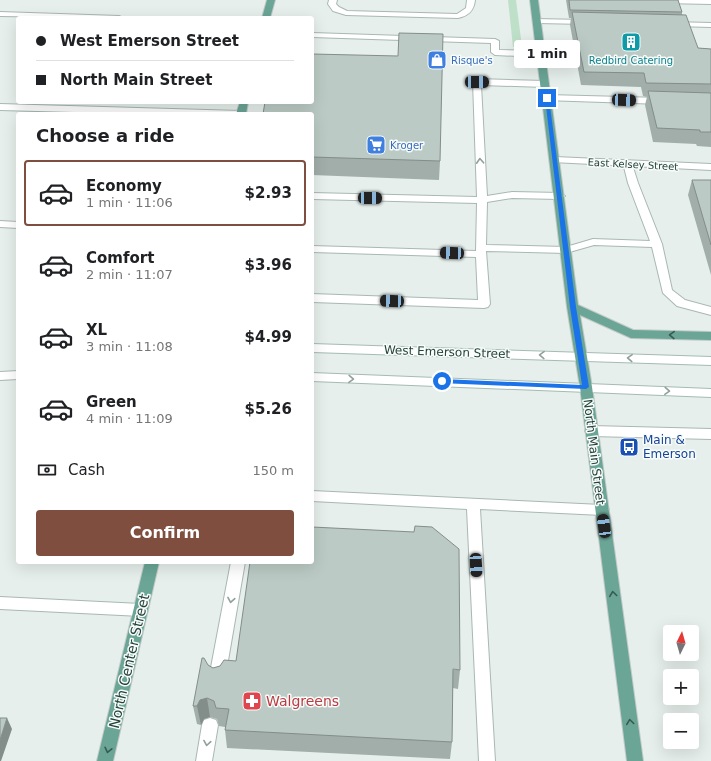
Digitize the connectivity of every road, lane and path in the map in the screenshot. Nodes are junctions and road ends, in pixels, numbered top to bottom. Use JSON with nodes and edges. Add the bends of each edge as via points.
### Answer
{"nodes":[{"id":1,"x":271,"y":0,"type":"edge"},
{"id":2,"x":333,"y":0,"type":"edge"},
{"id":3,"x":471,"y":0,"type":"edge"},
{"id":4,"x":534,"y":0,"type":"edge"},
{"id":5,"x":657,"y":1,"type":"edge"},
{"id":6,"x":711,"y":2,"type":"edge"},
{"id":7,"x":0,"y":14,"type":"edge"},
{"id":8,"x":60,"y":16,"type":"edge"},
{"id":9,"x":267,"y":16,"type":"edge"},
{"id":10,"x":537,"y":21,"type":"junction"},
{"id":11,"x":597,"y":22,"type":"edge"},
{"id":12,"x":665,"y":24,"type":"edge"},
{"id":13,"x":711,"y":25,"type":"edge"},
{"id":14,"x":314,"y":35,"type":"edge"},
{"id":15,"x":542,"y":54,"type":"junction"},
{"id":16,"x":545,"y":84,"type":"junction"},
{"id":17,"x":547,"y":98,"type":"junction"},
{"id":18,"x":673,"y":102,"type":"edge"},
{"id":19,"x":0,"y":107,"type":"edge"},
{"id":20,"x":172,"y":112,"type":"edge"},
{"id":21,"x":555,"y":160,"type":"junction"},
{"id":22,"x":628,"y":163,"type":"junction"},
{"id":23,"x":711,"y":167,"type":"edge"},
{"id":24,"x":314,"y":196,"type":"edge"},
{"id":25,"x":560,"y":196,"type":"junction"},
{"id":26,"x":482,"y":200,"type":"junction"},
{"id":27,"x":0,"y":224,"type":"edge"},
{"id":28,"x":16,"y":225,"type":"edge"},
{"id":29,"x":657,"y":244,"type":"junction"},
{"id":30,"x":314,"y":249,"type":"edge"},
{"id":31,"x":566,"y":250,"type":"junction"},
{"id":32,"x":481,"y":251,"type":"junction"},
{"id":33,"x":314,"y":298,"type":"edge"},
{"id":34,"x":573,"y":307,"type":"junction"},
{"id":35,"x":711,"y":310,"type":"edge"},
{"id":36,"x":711,"y":336,"type":"edge"},
{"id":37,"x":314,"y":348,"type":"edge"},
{"id":38,"x":581,"y":356,"type":"junction"},
{"id":39,"x":711,"y":362,"type":"edge"},
{"id":40,"x":0,"y":376,"type":"edge"},
{"id":41,"x":16,"y":376,"type":"edge"},
{"id":42,"x":314,"y":377,"type":"edge"},
{"id":43,"x":586,"y":387,"type":"junction"},
{"id":44,"x":711,"y":393,"type":"edge"},
{"id":45,"x":591,"y":430,"type":"junction"},
{"id":46,"x":711,"y":434,"type":"edge"},
{"id":47,"x":314,"y":496,"type":"edge"},
{"id":48,"x":474,"y":504,"type":"junction"},
{"id":49,"x":602,"y":510,"type":"junction"},
{"id":50,"x":152,"y":564,"type":"edge"},
{"id":51,"x":238,"y":564,"type":"edge"},
{"id":52,"x":0,"y":602,"type":"edge"},
{"id":53,"x":141,"y":610,"type":"junction"},
{"id":54,"x":218,"y":678,"type":"edge"},
{"id":55,"x":210,"y":725,"type":"edge"},
{"id":56,"x":105,"y":761,"type":"edge"},
{"id":57,"x":204,"y":761,"type":"edge"},
{"id":58,"x":486,"y":761,"type":"edge"},
{"id":59,"x":635,"y":761,"type":"edge"}],
"edges":[{"from":1,"to":9,"type":"main road"},
{"from":2,"to":3,"type":"main road","via":[[332,4],[336,9],[346,12],[458,16],[468,12]]},
{"from":4,"to":10,"type":"main road","name":"North Main Street"},
{"from":5,"to":6,"type":"main road"},
{"from":7,"to":8,"type":"main road"},
{"from":10,"to":11,"type":"main road"},
{"from":10,"to":15,"type":"main road","name":"North Main Street"},
{"from":12,"to":13,"type":"main road"},
{"from":14,"to":15,"type":"main road","via":[[495,41],[495,52]]},
{"from":15,"to":16,"type":"main road","name":"North Main Street"},
{"from":16,"to":17,"type":"main road","name":"North Main Street"},
{"from":26,"to":16,"type":"main road","one_way":true,"via":[[477,82]]},
{"from":17,"to":18,"type":"main road"},
{"from":17,"to":21,"type":"main road","name":"North Main Street"},
{"from":19,"to":20,"type":"main road"},
{"from":21,"to":22,"type":"main road","name":"East Kelsey Street"},
{"from":21,"to":25,"type":"main road","name":"North Main Street"},
{"from":22,"to":23,"type":"main road","name":"East Kelsey Street"},
{"from":22,"to":29,"type":"main road","via":[[633,183]]},
{"from":24,"to":26,"type":"main road"},
{"from":25,"to":26,"type":"main road","via":[[512,195]]},
{"from":25,"to":31,"type":"main road","name":"North Main Street"},
{"from":26,"to":32,"type":"main road"},
{"from":27,"to":28,"type":"main road"},
{"from":29,"to":31,"type":"main road","via":[[593,242]]},
{"from":29,"to":35,"type":"main road","via":[[667,291],[681,303]]},
{"from":30,"to":32,"type":"main road"},
{"from":31,"to":32,"type":"main road"},
{"from":31,"to":34,"type":"main road","name":"North Main Street"},
{"from":32,"to":33,"type":"main road","via":[[484,304]]},
{"from":36,"to":34,"type":"main road","one_way":true,"via":[[631,334]]},
{"from":34,"to":38,"type":"main road","name":"North Main Street"},
{"from":38,"to":37,"type":"main road","name":"West Emerson Street","one_way":true},
{"from":39,"to":38,"type":"main road","name":"West Emerson Street","one_way":true},
{"from":38,"to":43,"type":"main road","name":"North Main Street"},
{"from":40,"to":41,"type":"main road"},
{"from":42,"to":43,"type":"main road","one_way":true},
{"from":43,"to":44,"type":"main road","one_way":true},
{"from":43,"to":45,"type":"main road","name":"North Main Street"},
{"from":45,"to":46,"type":"main road"},
{"from":45,"to":49,"type":"main road","name":"North Main Street"},
{"from":47,"to":48,"type":"main road"},
{"from":48,"to":49,"type":"main road"},
{"from":48,"to":58,"type":"main road"},
{"from":59,"to":49,"type":"main road","name":"North Main Street","one_way":true},
{"from":50,"to":53,"type":"main road","name":"North Center Street"},
{"from":51,"to":54,"type":"main road","one_way":true},
{"from":52,"to":53,"type":"main road"},
{"from":53,"to":56,"type":"main road","name":"North Center Street","one_way":true},
{"from":55,"to":57,"type":"main road","one_way":true}]}
